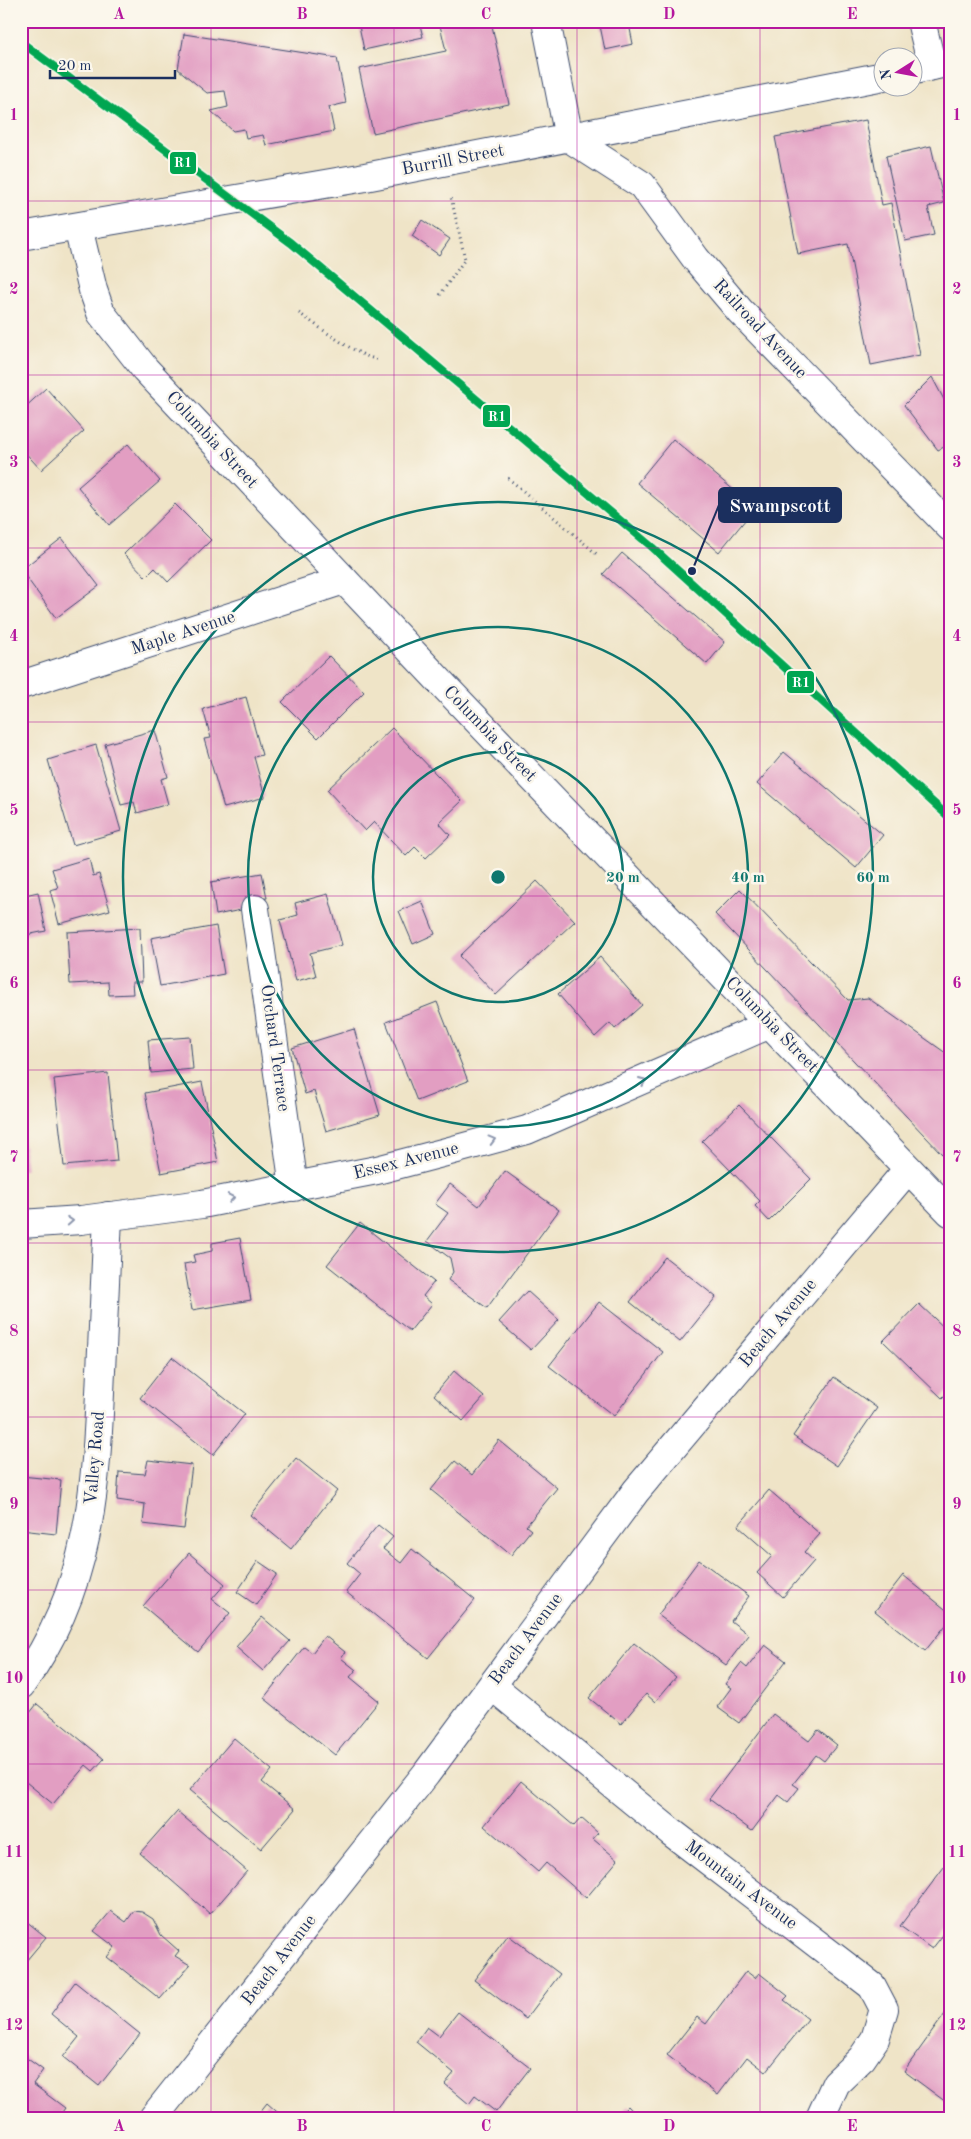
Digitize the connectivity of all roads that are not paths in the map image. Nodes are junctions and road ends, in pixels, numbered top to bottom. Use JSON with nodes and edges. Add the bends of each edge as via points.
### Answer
{"nodes":[{"id":1,"x":546,"y":21,"type":"edge"},
{"id":2,"x":921,"y":21,"type":"edge"},
{"id":3,"x":932,"y":66,"type":"edge"},
{"id":4,"x":874,"y":78,"type":"edge"},
{"id":5,"x":569,"y":138,"type":"junction"},
{"id":6,"x":78,"y":227,"type":"junction"},
{"id":7,"x":21,"y":236,"type":"edge"},
{"id":8,"x":950,"y":527,"type":"edge"},
{"id":9,"x":344,"y":580,"type":"junction"},
{"id":10,"x":21,"y":685,"type":"edge"},
{"id":11,"x":256,"y":909,"type":"dead end"},
{"id":12,"x":770,"y":1024,"type":"junction"},
{"id":13,"x":908,"y":1168,"type":"junction"},
{"id":14,"x":294,"y":1187,"type":"junction"},
{"id":15,"x":950,"y":1212,"type":"edge"},
{"id":16,"x":108,"y":1216,"type":"junction"},
{"id":17,"x":21,"y":1224,"type":"edge"},
{"id":18,"x":21,"y":1685,"type":"edge"},
{"id":19,"x":492,"y":1686,"type":"junction"},
{"id":20,"x":153,"y":2118,"type":"edge"},
{"id":21,"x":820,"y":2118,"type":"edge"}],
"edges":[{"from":1,"to":5,"type":"street"},
{"from":2,"to":3,"type":"street"},
{"from":4,"to":5,"type":"street","name":"Burrill Street"},
{"from":5,"to":6,"type":"street","name":"Burrill Street"},
{"from":5,"to":8,"type":"street","name":"Railroad Avenue","via":[[642,185],[696,259],[740,311]]},
{"from":6,"to":7,"type":"street","name":"Burrill Street"},
{"from":6,"to":9,"type":"street","name":"Columbia Street","via":[[101,313],[151,375]]},
{"from":9,"to":10,"type":"street","name":"Maple Avenue"},
{"from":9,"to":12,"type":"street","name":"Columbia Street"},
{"from":11,"to":14,"type":"street","name":"Orchard Terrace"},
{"from":12,"to":13,"type":"street","name":"Columbia Street"},
{"from":14,"to":12,"type":"street","name":"Essex Avenue","one_way":true,"via":[[377,1170],[527,1130]]},
{"from":13,"to":15,"type":"street","name":"Columbia Street"},
{"from":13,"to":19,"type":"street","name":"Beach Avenue","via":[[636,1491]]},
{"from":16,"to":14,"type":"street","name":"Essex Avenue","one_way":true,"via":[[202,1204]]},
{"from":17,"to":16,"type":"street","name":"Essex Avenue","one_way":true},
{"from":16,"to":18,"type":"street","name":"Valley Road","via":[[97,1467],[87,1536],[72,1591],[51,1636]]},
{"from":19,"to":20,"type":"street","name":"Beach Avenue"},
{"from":19,"to":21,"type":"street","name":"Mountain Avenue","via":[[671,1832],[872,1986],[884,2010],[875,2039],[862,2058],[836,2083]]}]}
